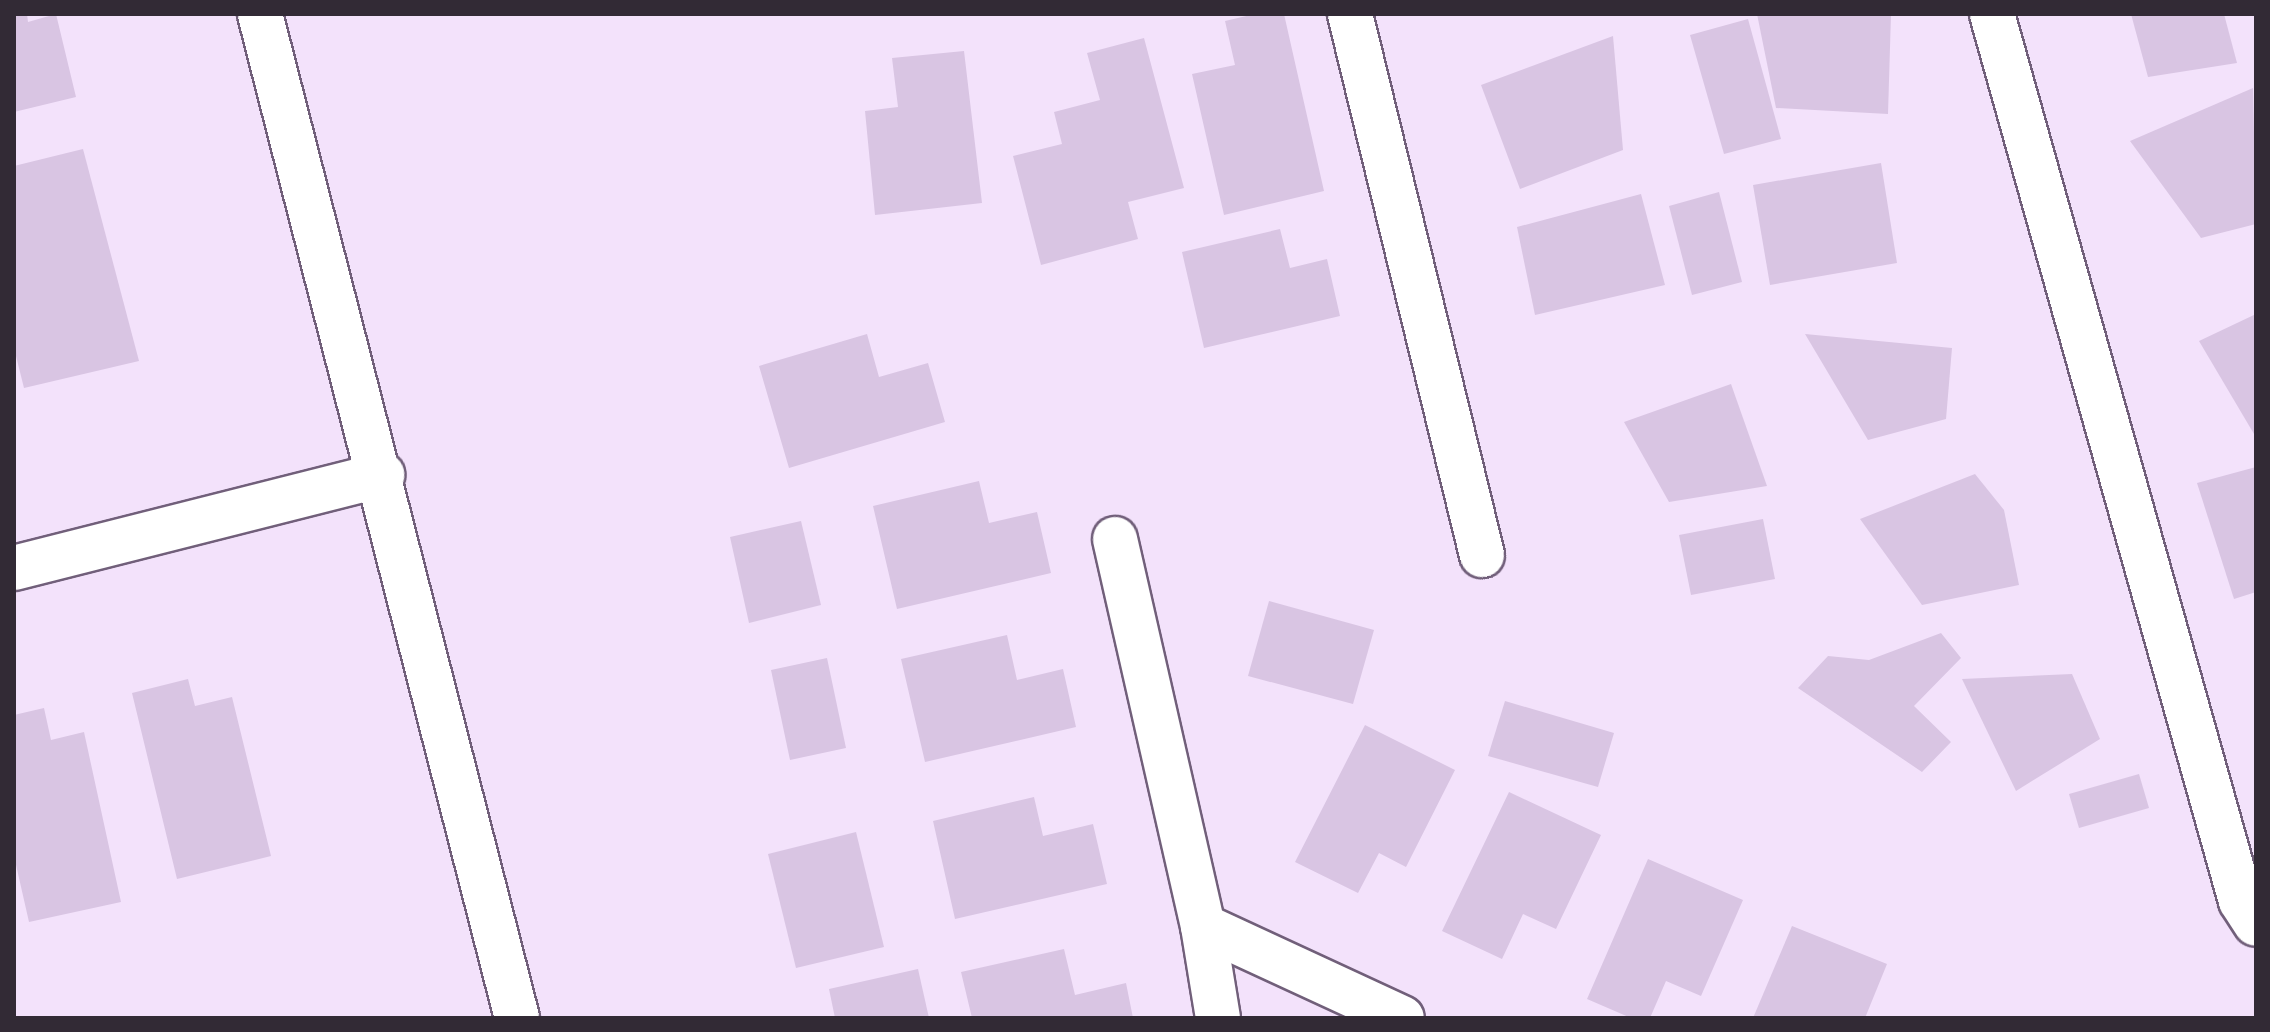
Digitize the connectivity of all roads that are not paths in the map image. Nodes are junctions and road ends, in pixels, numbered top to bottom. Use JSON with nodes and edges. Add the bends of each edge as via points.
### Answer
{"nodes":[{"id":1,"x":260,"y":14,"type":"edge"},
{"id":2,"x":1350,"y":14,"type":"edge"},
{"id":3,"x":1992,"y":14,"type":"edge"},
{"id":4,"x":382,"y":475,"type":"junction"},
{"id":5,"x":1115,"y":539,"type":"dead end"},
{"id":6,"x":1482,"y":555,"type":"dead end"},
{"id":7,"x":14,"y":568,"type":"edge"},
{"id":8,"x":2256,"y":924,"type":"edge"},
{"id":9,"x":1203,"y":926,"type":"junction"},
{"id":10,"x":517,"y":1018,"type":"edge"},
{"id":11,"x":1218,"y":1018,"type":"edge"},
{"id":12,"x":1402,"y":1018,"type":"edge"}],
"edges":[{"from":1,"to":4,"type":"street"},
{"from":2,"to":6,"type":"street"},
{"from":3,"to":8,"type":"street","via":[[2241,901]]},
{"from":4,"to":7,"type":"street"},
{"from":4,"to":10,"type":"street"},
{"from":5,"to":9,"type":"street"},
{"from":9,"to":11,"type":"street"},
{"from":9,"to":12,"type":"street"}]}
